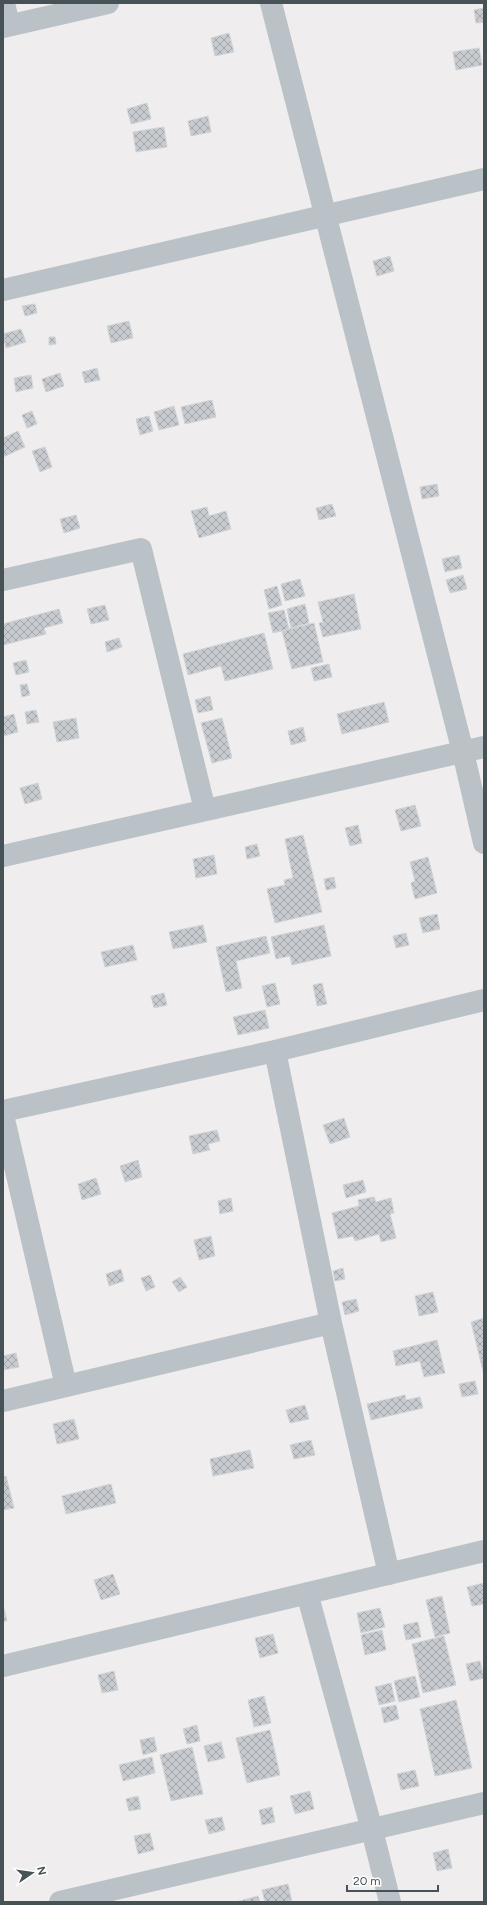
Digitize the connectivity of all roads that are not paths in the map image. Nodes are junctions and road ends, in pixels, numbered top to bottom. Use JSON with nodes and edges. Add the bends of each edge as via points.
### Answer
{"nodes":[{"id":1,"x":4,"y":3,"type":"edge"},
{"id":2,"x":108,"y":3,"type":"edge"},
{"id":3,"x":271,"y":3,"type":"edge"},
{"id":4,"x":6,"y":26,"type":"edge"},
{"id":5,"x":484,"y":179,"type":"edge"},
{"id":6,"x":325,"y":215,"type":"junction"},
{"id":7,"x":3,"y":290,"type":"edge"},
{"id":8,"x":3,"y":580,"type":"edge"},
{"id":9,"x":484,"y":747,"type":"edge"},
{"id":10,"x":463,"y":752,"type":"junction"},
{"id":11,"x":205,"y":810,"type":"junction"},
{"id":12,"x":484,"y":844,"type":"edge"},
{"id":13,"x":3,"y":856,"type":"edge"},
{"id":14,"x":484,"y":1000,"type":"edge"},
{"id":15,"x":275,"y":1051,"type":"junction"},
{"id":16,"x":3,"y":1111,"type":"edge"},
{"id":17,"x":3,"y":1115,"type":"edge"},
{"id":18,"x":331,"y":1323,"type":"junction"},
{"id":19,"x":66,"y":1386,"type":"junction"},
{"id":20,"x":3,"y":1401,"type":"edge"},
{"id":21,"x":484,"y":1551,"type":"edge"},
{"id":22,"x":389,"y":1574,"type":"junction"},
{"id":23,"x":307,"y":1593,"type":"junction"},
{"id":24,"x":3,"y":1666,"type":"edge"},
{"id":25,"x":484,"y":1803,"type":"edge"},
{"id":26,"x":372,"y":1830,"type":"junction"},
{"id":27,"x":60,"y":1902,"type":"edge"},
{"id":28,"x":390,"y":1902,"type":"edge"}],
"edges":[{"from":1,"to":4,"type":"street"},
{"from":2,"to":4,"type":"street"},
{"from":3,"to":6,"type":"street"},
{"from":5,"to":6,"type":"street"},
{"from":6,"to":7,"type":"street"},
{"from":6,"to":10,"type":"street"},
{"from":8,"to":11,"type":"street","via":[[141,549]]},
{"from":9,"to":10,"type":"street"},
{"from":10,"to":11,"type":"street"},
{"from":10,"to":12,"type":"street"},
{"from":11,"to":13,"type":"street"},
{"from":14,"to":15,"type":"street"},
{"from":15,"to":16,"type":"street"},
{"from":15,"to":18,"type":"street"},
{"from":17,"to":19,"type":"street"},
{"from":18,"to":19,"type":"street"},
{"from":18,"to":22,"type":"street"},
{"from":19,"to":20,"type":"street"},
{"from":21,"to":22,"type":"street"},
{"from":22,"to":23,"type":"street"},
{"from":23,"to":24,"type":"street"},
{"from":23,"to":26,"type":"street"},
{"from":25,"to":26,"type":"street"},
{"from":26,"to":27,"type":"street"},
{"from":26,"to":28,"type":"street"}]}
